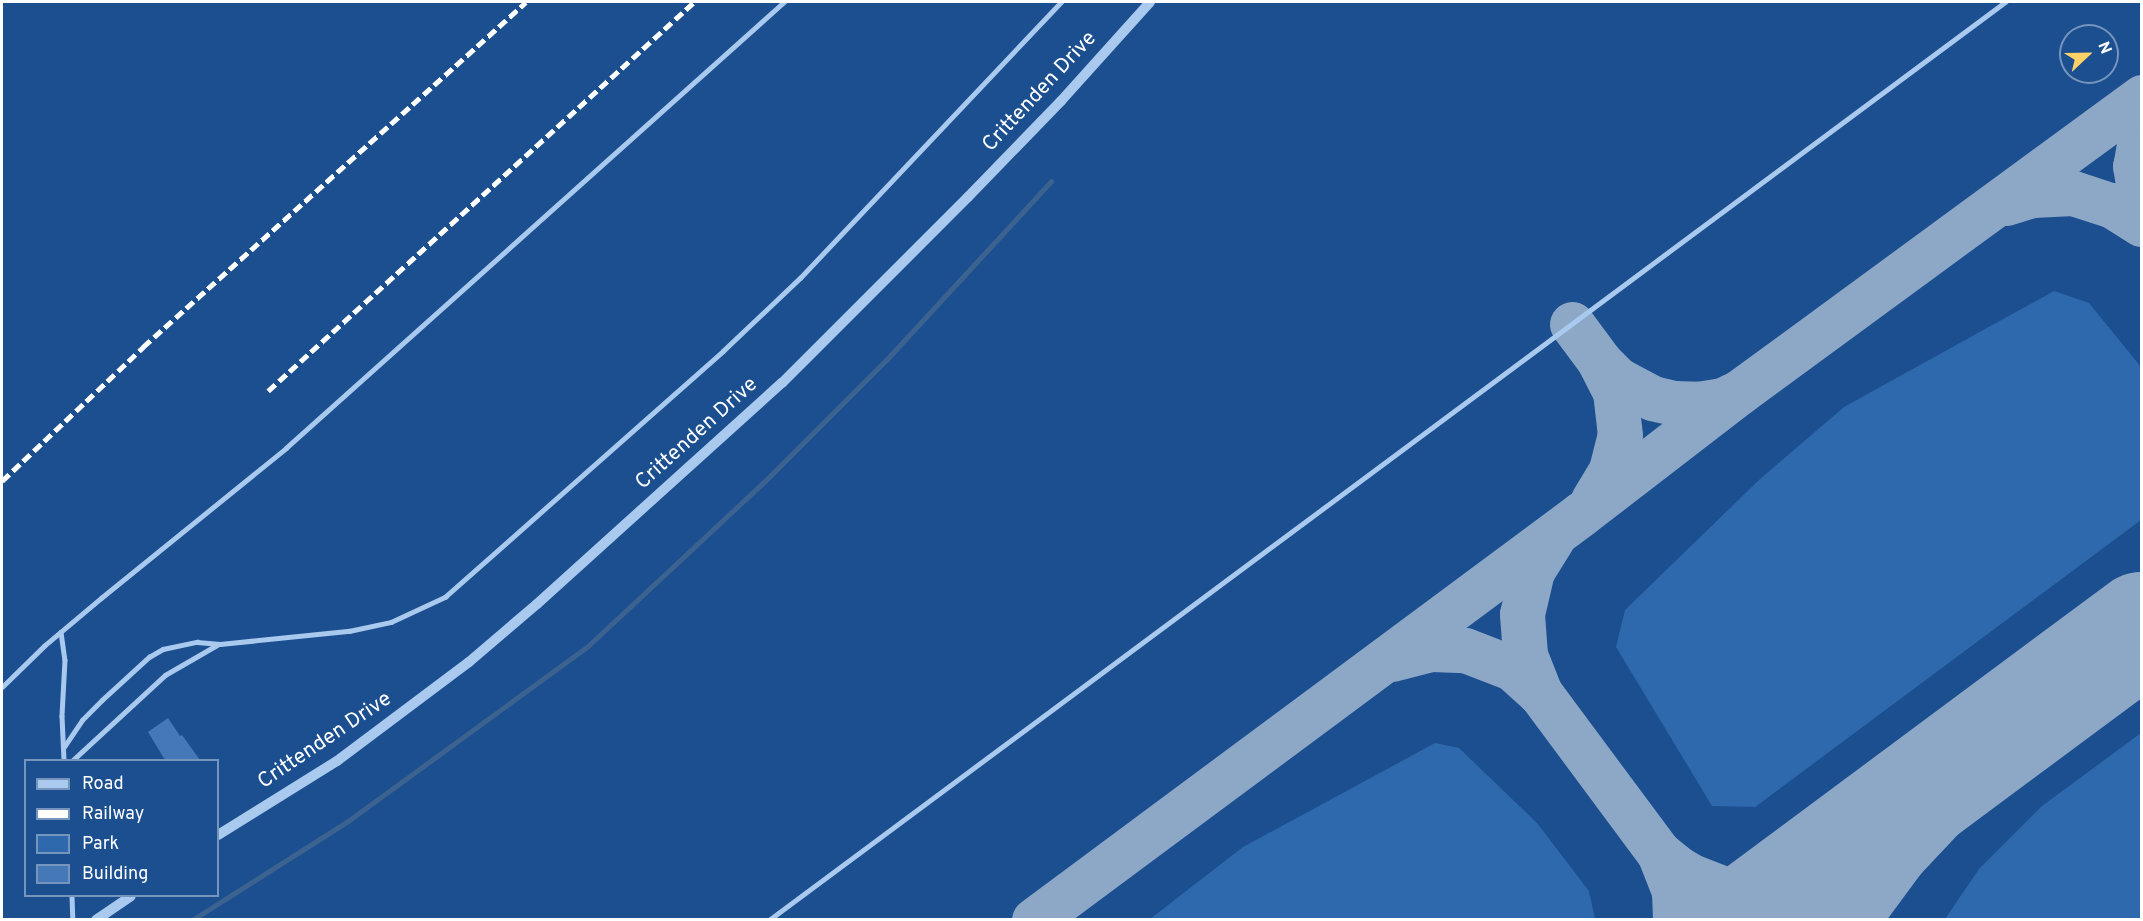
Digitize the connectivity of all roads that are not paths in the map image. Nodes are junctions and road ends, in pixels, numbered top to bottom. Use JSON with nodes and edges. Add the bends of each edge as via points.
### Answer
{"nodes":[{"id":1,"x":784,"y":2,"type":"edge"},
{"id":2,"x":1061,"y":2,"type":"edge"},
{"id":3,"x":1150,"y":2,"type":"edge"},
{"id":4,"x":2005,"y":2,"type":"edge"},
{"id":5,"x":61,"y":632,"type":"junction"},
{"id":6,"x":219,"y":644,"type":"junction"},
{"id":7,"x":2,"y":687,"type":"edge"},
{"id":8,"x":64,"y":747,"type":"junction"},
{"id":9,"x":64,"y":759,"type":"edge"},
{"id":10,"x":74,"y":759,"type":"edge"},
{"id":11,"x":219,"y":834,"type":"edge"},
{"id":12,"x":72,"y":897,"type":"edge"},
{"id":13,"x":130,"y":897,"type":"edge"},
{"id":14,"x":73,"y":920,"type":"edge"},
{"id":15,"x":96,"y":920,"type":"edge"},
{"id":16,"x":769,"y":920,"type":"edge"}],
"edges":[{"from":1,"to":5,"type":"lane","via":[[286,448]]},
{"from":2,"to":6,"type":"lane","via":[[800,278],[445,597],[391,622],[349,631]]},
{"from":3,"to":11,"type":"street","name":"Crittenden Drive","via":[[1061,101],[782,382],[537,604],[469,662],[337,761]]},
{"from":4,"to":16,"type":"lane"},
{"from":5,"to":7,"type":"lane"},
{"from":5,"to":8,"type":"lane","via":[[65,660]]},
{"from":6,"to":8,"type":"lane","via":[[178,644],[149,657],[82,720]]},
{"from":6,"to":10,"type":"lane","via":[[165,675]]},
{"from":8,"to":9,"type":"lane"},
{"from":12,"to":14,"type":"lane"},
{"from":13,"to":15,"type":"street"}]}
